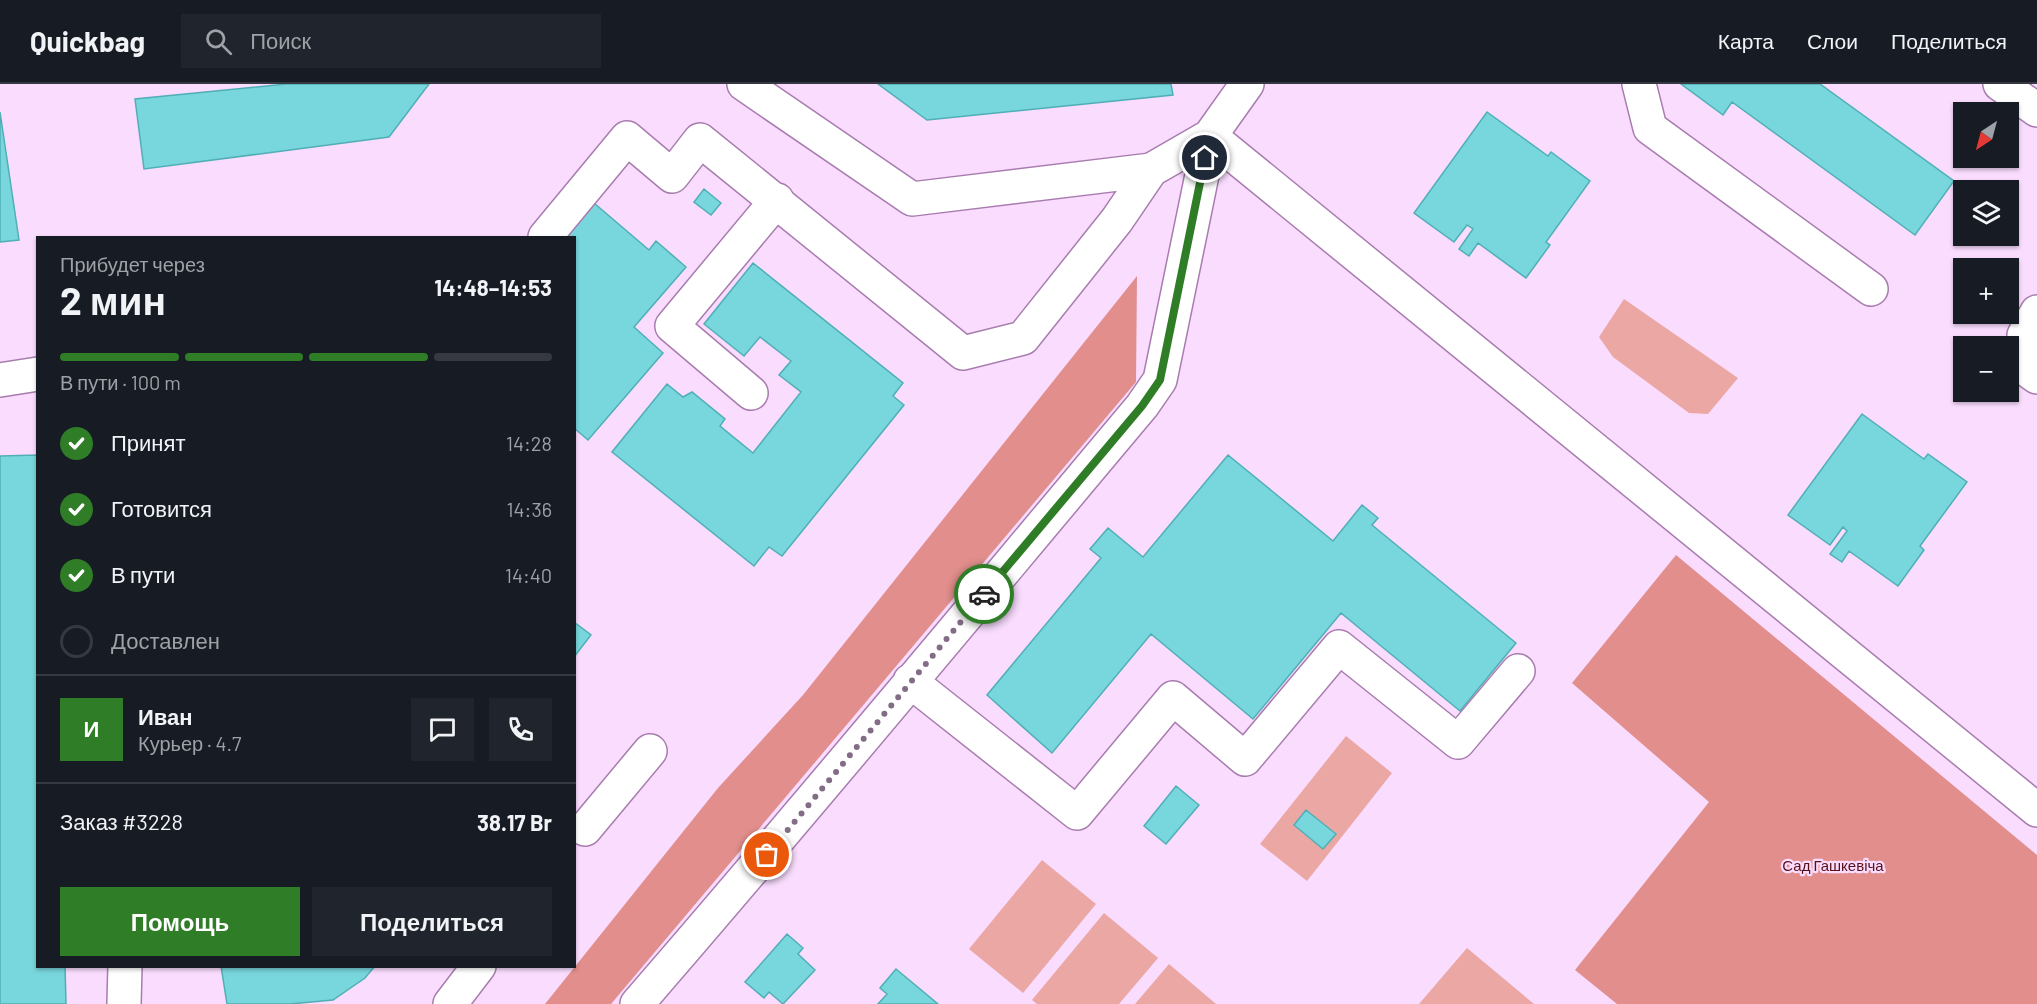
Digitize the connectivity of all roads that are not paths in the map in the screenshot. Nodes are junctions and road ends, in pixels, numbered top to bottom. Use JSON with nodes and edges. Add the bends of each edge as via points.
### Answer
{"nodes":[{"id":1,"x":744,"y":84,"type":"edge"},
{"id":2,"x":1248,"y":84,"type":"edge"},
{"id":3,"x":1639,"y":84,"type":"edge"},
{"id":4,"x":2000,"y":84,"type":"edge"},
{"id":5,"x":2037,"y":110,"type":"edge"},
{"id":6,"x":1210,"y":136,"type":"junction"},
{"id":7,"x":1151,"y":170,"type":"junction"},
{"id":8,"x":777,"y":200,"type":"junction"},
{"id":9,"x":546,"y":236,"type":"edge"},
{"id":10,"x":1871,"y":289,"type":"dead end"},
{"id":11,"x":2037,"y":312,"type":"edge"},
{"id":12,"x":36,"y":374,"type":"edge"},
{"id":13,"x":2037,"y":377,"type":"edge"},
{"id":14,"x":0,"y":380,"type":"edge"},
{"id":15,"x":751,"y":393,"type":"dead end"},
{"id":16,"x":1518,"y":671,"type":"dead end"},
{"id":17,"x":910,"y":681,"type":"junction"},
{"id":18,"x":650,"y":751,"type":"dead end"},
{"id":19,"x":2037,"y":810,"type":"edge"},
{"id":20,"x":578,"y":831,"type":"edge"},
{"id":21,"x":124,"y":968,"type":"edge"},
{"id":22,"x":477,"y":968,"type":"edge"},
{"id":23,"x":124,"y":1004,"type":"edge"},
{"id":24,"x":450,"y":1004,"type":"edge"},
{"id":25,"x":637,"y":1004,"type":"edge"}],
"edges":[{"from":1,"to":7,"type":"street","via":[[912,199]]},
{"from":2,"to":6,"type":"street"},
{"from":3,"to":10,"type":"street","via":[[1650,128]]},
{"from":4,"to":5,"type":"street"},
{"from":6,"to":7,"type":"street"},
{"from":6,"to":17,"type":"street","via":[[1160,380]]},
{"from":6,"to":19,"type":"street"},
{"from":7,"to":8,"type":"street","via":[[1117,220],[1023,338],[963,353]]},
{"from":8,"to":9,"type":"street","via":[[700,140],[672,176],[627,138]]},
{"from":8,"to":15,"type":"street","via":[[672,326]]},
{"from":11,"to":13,"type":"street","via":[[2024,335],[2030,372]]},
{"from":12,"to":14,"type":"street"},
{"from":16,"to":17,"type":"street","via":[[1458,742],[1339,647],[1245,759],[1173,698],[1077,813]]},
{"from":17,"to":25,"type":"street","via":[[796,822]]},
{"from":18,"to":20,"type":"street"},
{"from":21,"to":23,"type":"street"},
{"from":22,"to":24,"type":"street"}]}
